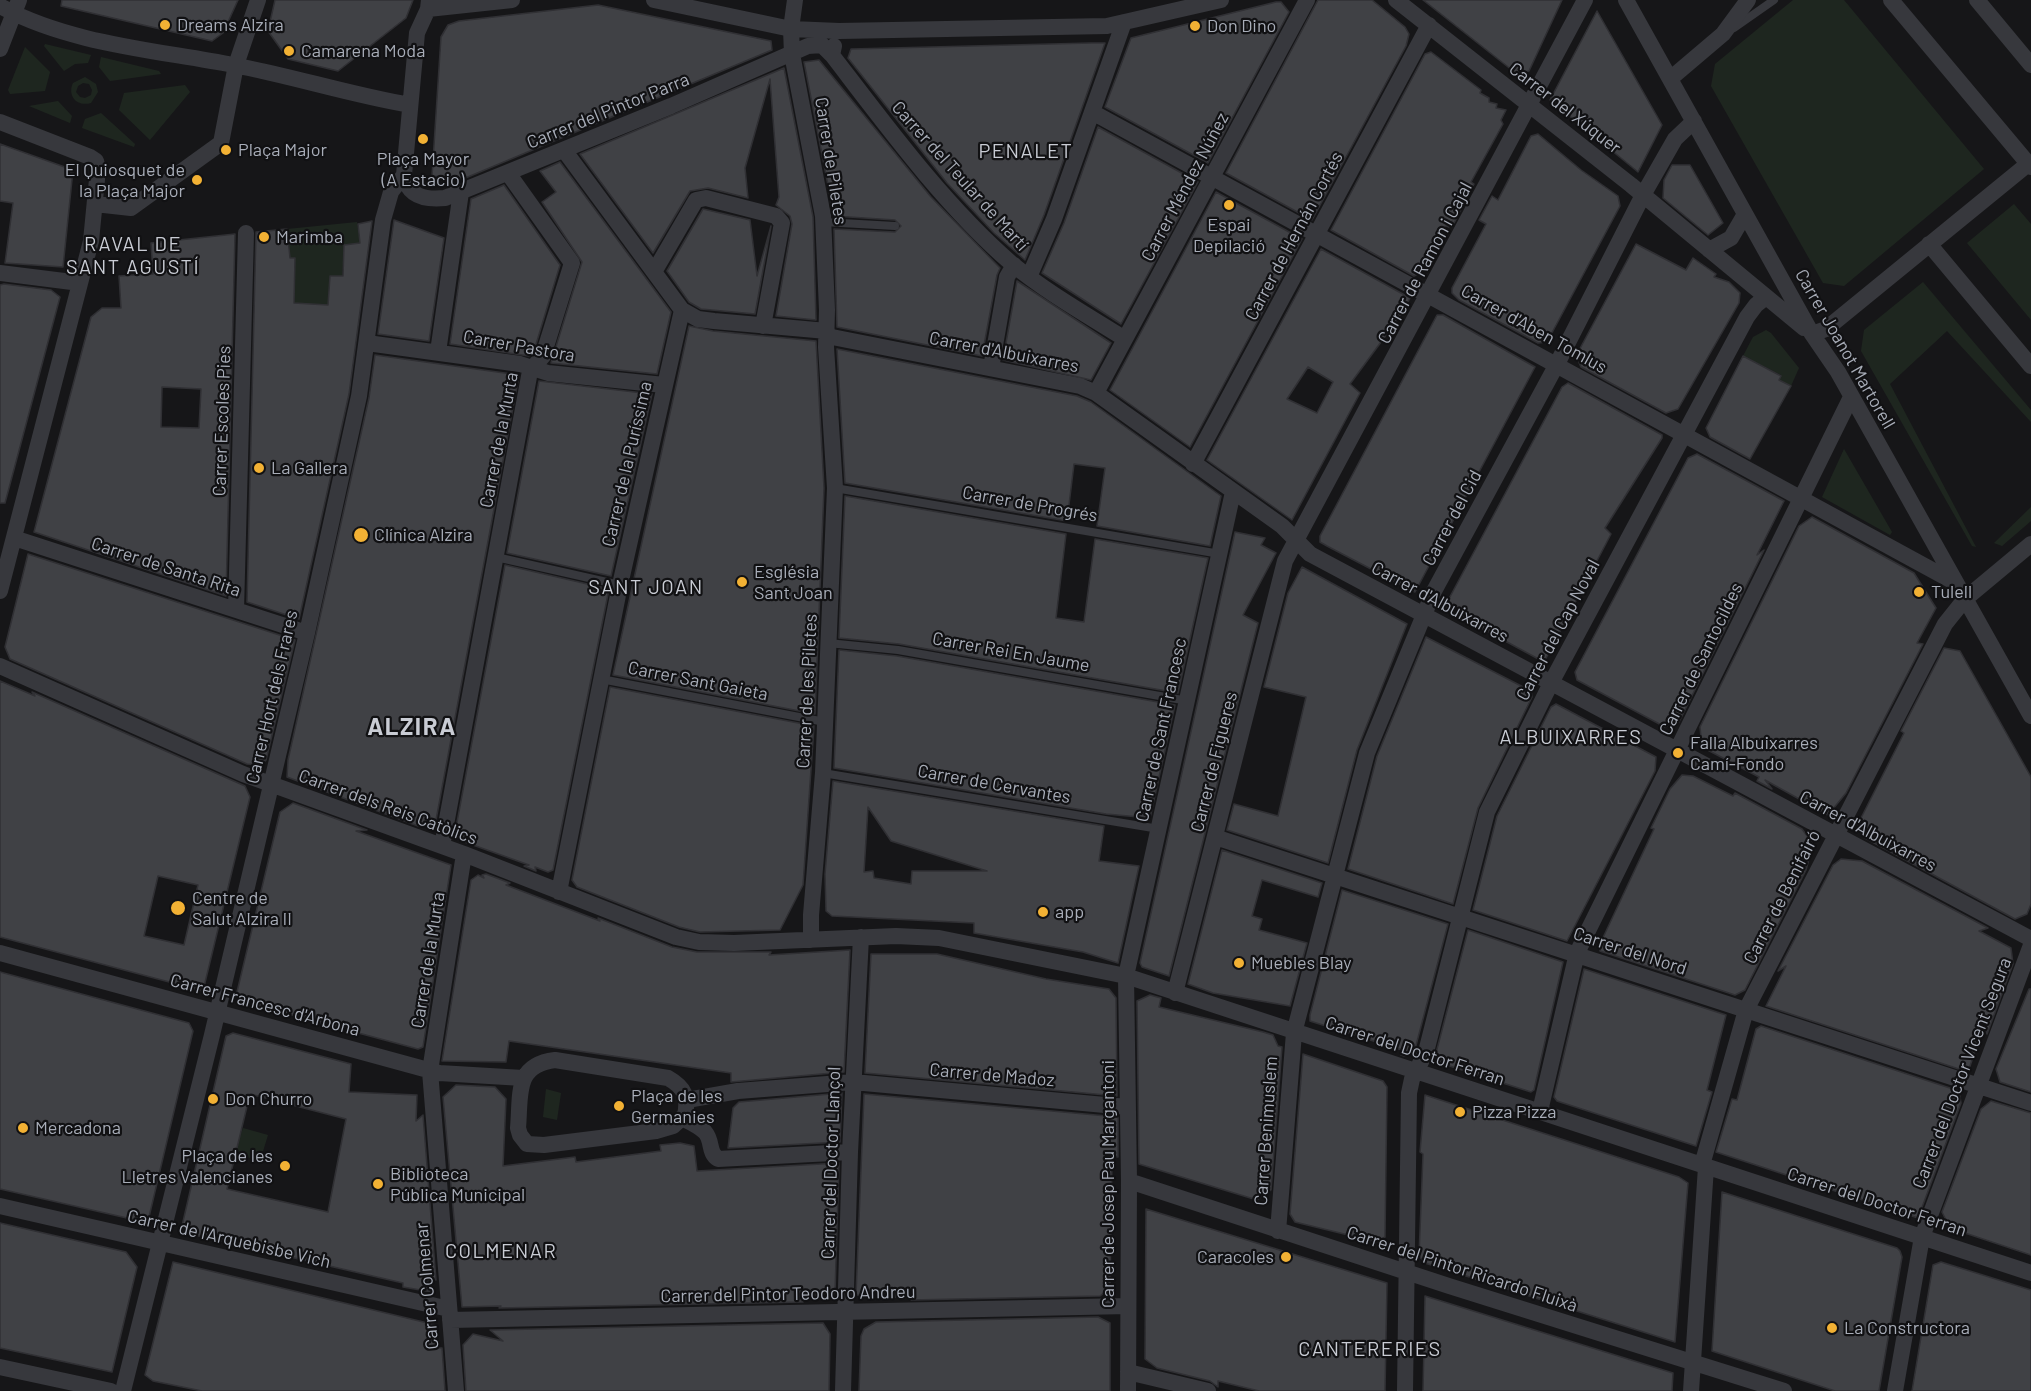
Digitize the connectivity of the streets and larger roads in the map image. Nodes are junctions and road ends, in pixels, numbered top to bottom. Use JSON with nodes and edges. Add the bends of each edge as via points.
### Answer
{"nodes":[{"id":1,"x":258,"y":0,"type":"edge"},
{"id":2,"x":512,"y":0,"type":"edge"},
{"id":3,"x":654,"y":0,"type":"edge"},
{"id":4,"x":795,"y":0,"type":"edge"},
{"id":5,"x":1221,"y":0,"type":"edge"},
{"id":6,"x":1307,"y":0,"type":"edge"},
{"id":7,"x":1396,"y":0,"type":"edge"},
{"id":8,"x":1585,"y":0,"type":"edge"},
{"id":9,"x":1626,"y":0,"type":"edge"},
{"id":10,"x":1748,"y":0,"type":"edge"},
{"id":11,"x":1891,"y":0,"type":"edge"},
{"id":12,"x":1977,"y":0,"type":"edge"},
{"id":13,"x":428,"y":4,"type":"edge"},
{"id":14,"x":1171,"y":6,"type":"edge"},
{"id":15,"x":11,"y":7,"type":"edge"},
{"id":16,"x":1124,"y":22,"type":"junction"},
{"id":17,"x":1429,"y":25,"type":"junction"},
{"id":18,"x":791,"y":30,"type":"junction"},
{"id":19,"x":839,"y":32,"type":"junction"},
{"id":20,"x":0,"y":50,"type":"edge"},
{"id":21,"x":792,"y":54,"type":"junction"},
{"id":22,"x":832,"y":55,"type":"junction"},
{"id":23,"x":236,"y":65,"type":"junction"},
{"id":24,"x":2031,"y":65,"type":"edge"},
{"id":25,"x":1670,"y":79,"type":"junction"},
{"id":26,"x":410,"y":105,"type":"junction"},
{"id":27,"x":1531,"y":106,"type":"junction"},
{"id":28,"x":1092,"y":112,"type":"junction"},
{"id":29,"x":1694,"y":121,"type":"junction"},
{"id":30,"x":0,"y":122,"type":"edge"},
{"id":31,"x":564,"y":150,"type":"junction"},
{"id":32,"x":2030,"y":166,"type":"edge"},
{"id":33,"x":508,"y":173,"type":"junction"},
{"id":34,"x":404,"y":175,"type":"junction"},
{"id":35,"x":1213,"y":176,"type":"junction"},
{"id":36,"x":461,"y":192,"type":"junction"},
{"id":37,"x":1643,"y":195,"type":"junction"},
{"id":38,"x":94,"y":204,"type":"junction"},
{"id":39,"x":1745,"y":214,"type":"junction"},
{"id":40,"x":246,"y":233,"type":"dead end"},
{"id":41,"x":1317,"y":233,"type":"junction"},
{"id":42,"x":1929,"y":244,"type":"junction"},
{"id":43,"x":1709,"y":250,"type":"junction"},
{"id":44,"x":1014,"y":265,"type":"junction"},
{"id":45,"x":654,"y":272,"type":"junction"},
{"id":46,"x":0,"y":273,"type":"edge"},
{"id":47,"x":1029,"y":277,"type":"junction"},
{"id":48,"x":80,"y":283,"type":"junction"},
{"id":49,"x":1430,"y":296,"type":"junction"},
{"id":50,"x":1766,"y":297,"type":"junction"},
{"id":51,"x":682,"y":310,"type":"junction"},
{"id":52,"x":763,"y":326,"type":"junction"},
{"id":53,"x":827,"y":334,"type":"junction"},
{"id":54,"x":1812,"y":334,"type":"junction"},
{"id":55,"x":1125,"y":339,"type":"junction"},
{"id":56,"x":367,"y":343,"type":"junction"},
{"id":57,"x":438,"y":352,"type":"junction"},
{"id":58,"x":1557,"y":364,"type":"junction"},
{"id":59,"x":2031,"y":366,"type":"edge"},
{"id":60,"x":531,"y":368,"type":"junction"},
{"id":61,"x":991,"y":368,"type":"junction"},
{"id":62,"x":664,"y":385,"type":"junction"},
{"id":63,"x":1096,"y":393,"type":"junction"},
{"id":64,"x":1851,"y":397,"type":"junction"},
{"id":65,"x":1683,"y":434,"type":"junction"},
{"id":66,"x":1193,"y":464,"type":"junction"},
{"id":67,"x":1233,"y":492,"type":"junction"},
{"id":68,"x":1802,"y":499,"type":"junction"},
{"id":69,"x":14,"y":538,"type":"junction"},
{"id":70,"x":1296,"y":543,"type":"junction"},
{"id":71,"x":2031,"y":544,"type":"edge"},
{"id":72,"x":1956,"y":583,"type":"junction"},
{"id":73,"x":0,"y":591,"type":"edge"},
{"id":74,"x":1965,"y":599,"type":"junction"},
{"id":75,"x":236,"y":610,"type":"junction"},
{"id":76,"x":1423,"y":615,"type":"junction"},
{"id":77,"x":307,"y":633,"type":"junction"},
{"id":78,"x":0,"y":666,"type":"edge"},
{"id":79,"x":1551,"y":683,"type":"junction"},
{"id":80,"x":2031,"y":716,"type":"edge"},
{"id":81,"x":1677,"y":753,"type":"junction"},
{"id":82,"x":271,"y":785,"type":"junction"},
{"id":83,"x":1835,"y":836,"type":"junction"},
{"id":84,"x":1215,"y":837,"type":"junction"},
{"id":85,"x":442,"y":846,"type":"junction"},
{"id":86,"x":464,"y":855,"type":"junction"},
{"id":87,"x":1335,"y":877,"type":"junction"},
{"id":88,"x":559,"y":892,"type":"junction"},
{"id":89,"x":1459,"y":917,"type":"junction"},
{"id":90,"x":861,"y":937,"type":"junction"},
{"id":91,"x":2031,"y":939,"type":"edge"},
{"id":92,"x":811,"y":940,"type":"junction"},
{"id":93,"x":774,"y":942,"type":"joint"},
{"id":94,"x":2031,"y":945,"type":"edge"},
{"id":95,"x":1577,"y":953,"type":"junction"},
{"id":96,"x":0,"y":954,"type":"edge"},
{"id":97,"x":1126,"y":976,"type":"junction"},
{"id":98,"x":1175,"y":993,"type":"junction"},
{"id":99,"x":1746,"y":1010,"type":"junction"},
{"id":100,"x":217,"y":1012,"type":"junction"},
{"id":101,"x":1294,"y":1033,"type":"junction"},
{"id":102,"x":430,"y":1071,"type":"junction"},
{"id":103,"x":1416,"y":1073,"type":"junction"},
{"id":104,"x":523,"y":1078,"type":"junction"},
{"id":105,"x":853,"y":1082,"type":"junction"},
{"id":106,"x":1978,"y":1086,"type":"junction"},
{"id":107,"x":687,"y":1100,"type":"junction"},
{"id":108,"x":2031,"y":1103,"type":"edge"},
{"id":109,"x":1127,"y":1107,"type":"junction"},
{"id":110,"x":1540,"y":1111,"type":"junction"},
{"id":111,"x":682,"y":1118,"type":"junction"},
{"id":112,"x":850,"y":1152,"type":"junction"},
{"id":113,"x":1704,"y":1166,"type":"junction"},
{"id":114,"x":1129,"y":1181,"type":"junction"},
{"id":115,"x":0,"y":1206,"type":"edge"},
{"id":116,"x":1278,"y":1231,"type":"junction"},
{"id":117,"x":1922,"y":1238,"type":"junction"},
{"id":118,"x":161,"y":1243,"type":"junction"},
{"id":119,"x":1405,"y":1272,"type":"junction"},
{"id":120,"x":2031,"y":1273,"type":"edge"},
{"id":121,"x":1128,"y":1306,"type":"junction"},
{"id":122,"x":846,"y":1312,"type":"junction"},
{"id":123,"x":449,"y":1315,"type":"junction"},
{"id":124,"x":1693,"y":1361,"type":"junction"},
{"id":125,"x":0,"y":1367,"type":"edge"},
{"id":126,"x":1128,"y":1372,"type":"junction"},
{"id":127,"x":111,"y":1391,"type":"edge"},
{"id":128,"x":123,"y":1391,"type":"edge"},
{"id":129,"x":456,"y":1391,"type":"edge"},
{"id":130,"x":843,"y":1391,"type":"edge"},
{"id":131,"x":1128,"y":1391,"type":"edge"},
{"id":132,"x":1208,"y":1391,"type":"edge"},
{"id":133,"x":1405,"y":1391,"type":"edge"},
{"id":134,"x":1691,"y":1391,"type":"edge"},
{"id":135,"x":1784,"y":1391,"type":"edge"},
{"id":136,"x":1895,"y":1391,"type":"edge"}],
"edges":[{"from":1,"to":23,"type":"street"},
{"from":2,"to":13,"type":"street"},
{"from":3,"to":18,"type":"street"},
{"from":4,"to":18,"type":"street","name":"Carrer de Piletes"},
{"from":5,"to":14,"type":"street"},
{"from":6,"to":35,"type":"street","name":"Carrer Méndez Núñez"},
{"from":7,"to":17,"type":"street","name":"Carrer del Xúquer"},
{"from":8,"to":27,"type":"street","name":"Carrer de Ramon i Cajal"},
{"from":9,"to":25,"type":"street","name":"Carrer Joanot Martorell"},
{"from":10,"to":25,"type":"street","via":[[1724,34]]},
{"from":11,"to":32,"type":"street"},
{"from":12,"to":24,"type":"street"},
{"from":13,"to":26,"type":"street","name":"Carrer Hort dels Frares","via":[[417,33]]},
{"from":14,"to":16,"type":"street"},
{"from":15,"to":20,"type":"street"},
{"from":15,"to":23,"type":"street","via":[[27,21],[100,40]]},
{"from":16,"to":19,"type":"street","via":[[1107,26]]},
{"from":16,"to":28,"type":"street"},
{"from":17,"to":27,"type":"street","name":"Carrer del Xúquer"},
{"from":17,"to":41,"type":"street","name":"Carrer de Hernán Cortés"},
{"from":18,"to":19,"type":"street"},
{"from":18,"to":21,"type":"street","name":"Carrer de Piletes"},
{"from":19,"to":22,"type":"street"},
{"from":21,"to":22,"type":"street","name":"Carrer del Pintor Parra","via":[[817,44]]},
{"from":21,"to":31,"type":"street","name":"Carrer del Pintor Parra"},
{"from":21,"to":53,"type":"street","name":"Carrer de Piletes","via":[[823,222]]},
{"from":22,"to":44,"type":"street","name":"Carrer del Teular de Martí","via":[[904,148]]},
{"from":23,"to":26,"type":"street"},
{"from":23,"to":38,"type":"street","via":[[221,143],[131,208]]},
{"from":25,"to":29,"type":"street","name":"Carrer Joanot Martorell"},
{"from":26,"to":34,"type":"street","name":"Carrer Hort dels Frares"},
{"from":27,"to":37,"type":"street","name":"Carrer del Xúquer"},
{"from":27,"to":49,"type":"street","name":"Carrer de Ramon i Cajal"},
{"from":28,"to":35,"type":"street","name":"Carrer d'Aben Tomlus"},
{"from":28,"to":47,"type":"street"},
{"from":29,"to":37,"type":"street","name":"Carrer del Cid","via":[[1675,140]]},
{"from":29,"to":39,"type":"street","name":"Carrer Joanot Martorell"},
{"from":30,"to":38,"type":"street","via":[[96,161]]},
{"from":31,"to":33,"type":"street","name":"Carrer del Pintor Parra"},
{"from":31,"to":45,"type":"street"},
{"from":32,"to":42,"type":"street"},
{"from":33,"to":36,"type":"street","name":"Carrer del Pintor Parra"},
{"from":33,"to":60,"type":"street","name":"Carrer de la Murta","via":[[572,264],[543,356]]},
{"from":34,"to":36,"type":"street","name":"Carrer del Pintor Parra","via":[[406,188],[420,196],[437,199]]},
{"from":34,"to":56,"type":"street","name":"Carrer Hort dels Frares","via":[[391,192],[384,213]]},
{"from":35,"to":41,"type":"street","name":"Carrer d'Aben Tomlus"},
{"from":35,"to":55,"type":"street","name":"Carrer Méndez Núñez"},
{"from":36,"to":57,"type":"street"},
{"from":37,"to":43,"type":"street","name":"Carrer del Xúquer"},
{"from":37,"to":58,"type":"street","name":"Carrer del Cid"},
{"from":38,"to":48,"type":"street","via":[[91,241]]},
{"from":39,"to":43,"type":"street","via":[[1731,238]]},
{"from":39,"to":54,"type":"street","name":"Carrer Joanot Martorell"},
{"from":40,"to":75,"type":"street","name":"Carrer Escoles Pies"},
{"from":41,"to":49,"type":"street","name":"Carrer d'Aben Tomlus"},
{"from":41,"to":66,"type":"street","name":"Carrer de Hernán Cortés"},
{"from":42,"to":54,"type":"street","via":[[1835,322]]},
{"from":42,"to":59,"type":"street"},
{"from":43,"to":50,"type":"street","name":"Carrer del Xúquer"},
{"from":44,"to":47,"type":"street","name":"Carrer del Teular de Martí"},
{"from":44,"to":61,"type":"street","via":[[1007,276]]},
{"from":45,"to":51,"type":"street"},
{"from":45,"to":52,"type":"street","via":[[696,200],[706,198],[776,216],[782,223]]},
{"from":46,"to":48,"type":"street"},
{"from":47,"to":55,"type":"street","name":"Carrer del Teular de Martí"},
{"from":48,"to":69,"type":"street"},
{"from":49,"to":58,"type":"street","name":"Carrer d'Aben Tomlus"},
{"from":49,"to":70,"type":"street","name":"Carrer de Ramon i Cajal"},
{"from":50,"to":54,"type":"street","name":"Carrer del Xúquer"},
{"from":50,"to":65,"type":"street","name":"Carrer del Cap Noval","via":[[1747,317]]},
{"from":51,"to":52,"type":"street","via":[[698,319]]},
{"from":51,"to":62,"type":"street","name":"Carrer de la Puríssima"},
{"from":52,"to":53,"type":"street","name":"Carrer d'Albuixarres"},
{"from":53,"to":61,"type":"street","name":"Carrer d'Albuixarres"},
{"from":53,"to":92,"type":"street","name":"Carrer de les Piletes","via":[[835,488],[823,773]]},
{"from":54,"to":64,"type":"street","name":"Carrer Joanot Martorell"},
{"from":55,"to":63,"type":"street","name":"Carrer Méndez Núñez"},
{"from":56,"to":57,"type":"street","name":"Carrer Pastora"},
{"from":56,"to":77,"type":"street","name":"Carrer Hort dels Frares"},
{"from":57,"to":60,"type":"street","name":"Carrer Pastora"},
{"from":58,"to":65,"type":"street","name":"Carrer d'Aben Tomlus"},
{"from":58,"to":76,"type":"street","name":"Carrer del Cid"},
{"from":60,"to":62,"type":"street","name":"Carrer Pastora"},
{"from":60,"to":85,"type":"street","name":"Carrer de la Murta"},
{"from":61,"to":63,"type":"street","name":"Carrer d'Albuixarres","via":[[1080,386]]},
{"from":62,"to":88,"type":"street","name":"Carrer de la Puríssima"},
{"from":63,"to":66,"type":"street","name":"Carrer d'Albuixarres"},
{"from":64,"to":68,"type":"street","name":"Carrer de Santocildes"},
{"from":64,"to":72,"type":"street","name":"Carrer Joanot Martorell"},
{"from":65,"to":68,"type":"street","name":"Carrer d'Aben Tomlus"},
{"from":65,"to":79,"type":"street","name":"Carrer del Cap Noval"},
{"from":66,"to":67,"type":"street","name":"Carrer d'Albuixarres"},
{"from":67,"to":70,"type":"street","name":"Carrer d'Albuixarres","via":[[1282,526]]},
{"from":67,"to":97,"type":"street","name":"Carrer de Sant Francesc"},
{"from":68,"to":72,"type":"street","name":"Carrer d'Aben Tomlus"},
{"from":68,"to":81,"type":"street","name":"Carrer de Santocildes"},
{"from":69,"to":73,"type":"street"},
{"from":69,"to":75,"type":"street","name":"Carrer de Santa Rita"},
{"from":70,"to":76,"type":"street","name":"Carrer d'Albuixarres"},
{"from":70,"to":84,"type":"street","name":"Carrer de Figueres","via":[[1285,561]]},
{"from":71,"to":74,"type":"street","name":"Carrer de Benifairó"},
{"from":72,"to":74,"type":"street","name":"Carrer Joanot Martorell"},
{"from":74,"to":80,"type":"street","name":"Carrer Joanot Martorell"},
{"from":74,"to":83,"type":"street","name":"Carrer de Benifairó","via":[[1945,624]]},
{"from":75,"to":77,"type":"street","name":"Carrer de Santa Rita"},
{"from":76,"to":79,"type":"street","name":"Carrer d'Albuixarres"},
{"from":76,"to":87,"type":"street","name":"Carrer del Cid","via":[[1366,753]]},
{"from":77,"to":82,"type":"street","name":"Carrer Hort dels Frares"},
{"from":78,"to":82,"type":"street","name":"Carrer dels Reis Catòlics"},
{"from":79,"to":81,"type":"street","name":"Carrer d'Albuixarres"},
{"from":79,"to":89,"type":"street","name":"Carrer del Cap Noval","via":[[1487,812]]},
{"from":81,"to":83,"type":"street","name":"Carrer d'Albuixarres"},
{"from":81,"to":95,"type":"street","name":"Carrer de Santocildes"},
{"from":82,"to":85,"type":"street","name":"Carrer dels Reis Catòlics"},
{"from":82,"to":100,"type":"street","name":"Carrer Hort dels Frares"},
{"from":83,"to":91,"type":"street","name":"Carrer d'Albuixarres"},
{"from":83,"to":99,"type":"street","name":"Carrer de Benifairó"},
{"from":84,"to":87,"type":"street","name":"Carrer del Nord"},
{"from":84,"to":98,"type":"street","name":"Carrer de Figueres"},
{"from":85,"to":86,"type":"street","name":"Carrer dels Reis Catòlics"},
{"from":86,"to":88,"type":"street","name":"Carrer dels Reis Catòlics"},
{"from":86,"to":102,"type":"street","name":"Carrer de la Murta"},
{"from":87,"to":89,"type":"street","name":"Carrer del Nord"},
{"from":87,"to":101,"type":"street","name":"Carrer del Cid"},
{"from":88,"to":93,"type":"street","name":"Carrer dels Reis Catòlics","via":[[686,939],[710,943]]},
{"from":89,"to":95,"type":"street","name":"Carrer del Nord"},
{"from":89,"to":103,"type":"street","name":"Carrer del Cap Noval","via":[[1426,1052]]},
{"from":90,"to":92,"type":"street","name":"Carrer del Doctor Ferran"},
{"from":90,"to":97,"type":"street","name":"Carrer del Doctor Ferran","via":[[939,938]]},
{"from":90,"to":105,"type":"street","name":"Carrer del Doctor Llançol"},
{"from":92,"to":93,"type":"street","name":"Carrer del Doctor Ferran"},
{"from":94,"to":106,"type":"street","name":"Carrer del Doctor Vicent Segura"},
{"from":95,"to":99,"type":"street","name":"Carrer del Nord"},
{"from":95,"to":110,"type":"street","name":"Carrer de Santocildes"},
{"from":96,"to":100,"type":"street","name":"Carrer Francesc d'Arbona"},
{"from":97,"to":98,"type":"street","name":"Carrer del Doctor Ferran"},
{"from":97,"to":109,"type":"street","name":"Carrer de Josep Pau Margantoni"},
{"from":98,"to":101,"type":"street","name":"Carrer del Doctor Ferran"},
{"from":99,"to":106,"type":"street","name":"Carrer del Nord"},
{"from":99,"to":113,"type":"street","name":"Carrer de Benifairó"},
{"from":100,"to":102,"type":"street","name":"Carrer Francesc d'Arbona"},
{"from":100,"to":118,"type":"street","name":"Carrer Hort dels Frares"},
{"from":101,"to":103,"type":"street","name":"Carrer del Doctor Ferran"},
{"from":101,"to":116,"type":"street","name":"Carrer Benimuslem"},
{"from":102,"to":104,"type":"street","name":"Carrer Francesc d'Arbona"},
{"from":102,"to":123,"type":"street","name":"Carrer Colmenar"},
{"from":103,"to":110,"type":"street","name":"Carrer del Doctor Ferran"},
{"from":103,"to":119,"type":"street","name":"Carrer del Cap Noval","via":[[1408,1101]]},
{"from":104,"to":107,"type":"street","via":[[540,1063],[575,1063],[668,1078],[682,1088]]},
{"from":104,"to":111,"type":"street","via":[[518,1128],[523,1140],[532,1146],[656,1131],[673,1126]]},
{"from":105,"to":107,"type":"street","via":[[738,1091]]},
{"from":105,"to":109,"type":"street","name":"Carrer de Madoz"},
{"from":105,"to":112,"type":"street","name":"Carrer del Doctor Llançol"},
{"from":106,"to":108,"type":"street","name":"Carrer del Nord"},
{"from":106,"to":117,"type":"street","name":"Carrer del Doctor Vicent Segura"},
{"from":107,"to":111,"type":"street"},
{"from":109,"to":114,"type":"street","name":"Carrer de Josep Pau Margantoni"},
{"from":110,"to":113,"type":"street","name":"Carrer del Doctor Ferran"},
{"from":111,"to":112,"type":"street","via":[[705,1132],[712,1154],[718,1159]]},
{"from":112,"to":122,"type":"street","name":"Carrer del Doctor Llançol"},
{"from":113,"to":117,"type":"street","name":"Carrer del Doctor Ferran"},
{"from":113,"to":124,"type":"street","name":"Carrer de Benifairó"},
{"from":114,"to":116,"type":"street","name":"Carrer del Pintor Ricardo Fluixà"},
{"from":114,"to":121,"type":"street","name":"Carrer de Josep Pau Margantoni"},
{"from":115,"to":118,"type":"street","name":"Carrer de l'Arquebisbe Vich"},
{"from":116,"to":119,"type":"street","name":"Carrer del Pintor Ricardo Fluixà"},
{"from":117,"to":120,"type":"street","name":"Carrer del Doctor Ferran"},
{"from":117,"to":136,"type":"street","name":"Carrer del Doctor Vicent Segura"},
{"from":118,"to":123,"type":"street","name":"Carrer de l'Arquebisbe Vich"},
{"from":118,"to":128,"type":"street","name":"Carrer Hort dels Frares"},
{"from":119,"to":124,"type":"street","name":"Carrer del Pintor Ricardo Fluixà"},
{"from":119,"to":133,"type":"street","name":"Carrer del Cap Noval"},
{"from":121,"to":122,"type":"street","name":"Carrer del Pintor Teodoro Andreu"},
{"from":121,"to":126,"type":"street","name":"Carrer de Josep Pau Margantoni"},
{"from":122,"to":123,"type":"street","name":"Carrer del Pintor Teodoro Andreu"},
{"from":122,"to":130,"type":"street","name":"Carrer del Doctor Llançol"},
{"from":123,"to":129,"type":"street","name":"Carrer Colmenar"},
{"from":124,"to":134,"type":"street","name":"Carrer de Benifairó"},
{"from":124,"to":135,"type":"street","name":"Carrer del Pintor Ricardo Fluixà"},
{"from":125,"to":127,"type":"street"},
{"from":126,"to":131,"type":"street","name":"Carrer de Josep Pau Margantoni"},
{"from":126,"to":132,"type":"street"}]}
